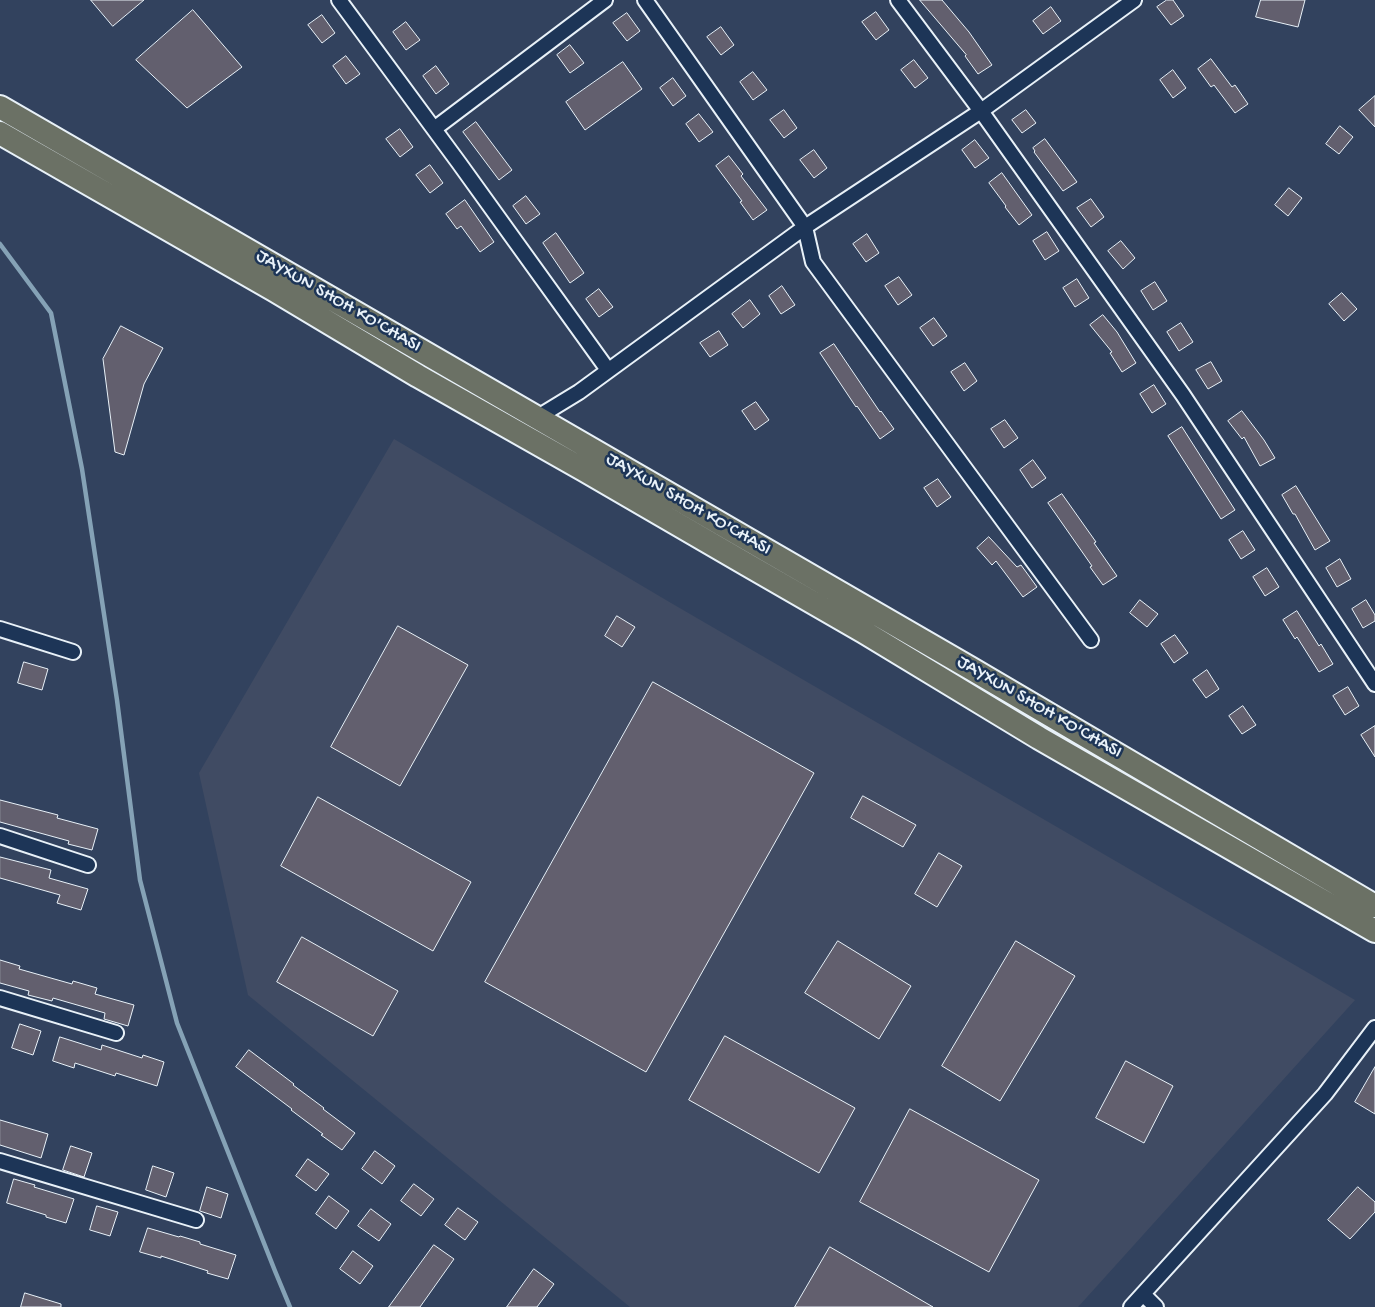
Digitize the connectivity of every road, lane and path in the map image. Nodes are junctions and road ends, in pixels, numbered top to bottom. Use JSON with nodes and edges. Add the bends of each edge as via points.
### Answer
{"nodes":[{"id":1,"x":338,"y":0,"type":"edge"},
{"id":2,"x":605,"y":0,"type":"edge"},
{"id":3,"x":645,"y":0,"type":"edge"},
{"id":4,"x":898,"y":0,"type":"edge"},
{"id":5,"x":1134,"y":0,"type":"edge"},
{"id":6,"x":0,"y":107,"type":"edge"},
{"id":7,"x":981,"y":111,"type":"junction"},
{"id":8,"x":434,"y":129,"type":"junction"},
{"id":9,"x":0,"y":133,"type":"edge"},
{"id":10,"x":805,"y":227,"type":"junction"},
{"id":11,"x":608,"y":370,"type":"junction"},
{"id":12,"x":538,"y":417,"type":"junction"},
{"id":13,"x":0,"y":630,"type":"edge"},
{"id":14,"x":1091,"y":640,"type":"dead end"},
{"id":15,"x":73,"y":652,"type":"dead end"},
{"id":16,"x":1375,"y":684,"type":"edge"},
{"id":17,"x":0,"y":836,"type":"edge"},
{"id":18,"x":88,"y":865,"type":"dead end"},
{"id":19,"x":1375,"y":906,"type":"edge"},
{"id":20,"x":1375,"y":931,"type":"edge"},
{"id":21,"x":0,"y":998,"type":"edge"},
{"id":22,"x":1375,"y":1028,"type":"edge"},
{"id":23,"x":116,"y":1033,"type":"dead end"},
{"id":24,"x":0,"y":1161,"type":"edge"},
{"id":25,"x":196,"y":1220,"type":"dead end"},
{"id":26,"x":1143,"y":1294,"type":"junction"},
{"id":27,"x":1130,"y":1307,"type":"edge"},
{"id":28,"x":1156,"y":1307,"type":"edge"}],
"edges":[{"from":1,"to":8,"type":"street"},
{"from":2,"to":8,"type":"street"},
{"from":3,"to":10,"type":"street"},
{"from":4,"to":7,"type":"street"},
{"from":5,"to":7,"type":"street"},
{"from":6,"to":12,"type":"highway","name":"JAYXUN SHOH KO'CHASI"},
{"from":7,"to":10,"type":"street"},
{"from":7,"to":16,"type":"street","via":[[1183,395]]},
{"from":8,"to":11,"type":"street"},
{"from":9,"to":20,"type":"highway","name":"JAYXUN SHOH KO'CHASI"},
{"from":10,"to":11,"type":"street"},
{"from":10,"to":14,"type":"street","via":[[813,262]]},
{"from":11,"to":12,"type":"street"},
{"from":12,"to":19,"type":"highway","name":"JAYXUN SHOH KO'CHASI"},
{"from":13,"to":15,"type":"street"},
{"from":17,"to":18,"type":"street"},
{"from":21,"to":23,"type":"street"},
{"from":22,"to":26,"type":"street","via":[[1325,1094]]},
{"from":24,"to":25,"type":"street"},
{"from":26,"to":27,"type":"street"},
{"from":26,"to":28,"type":"street"}]}
